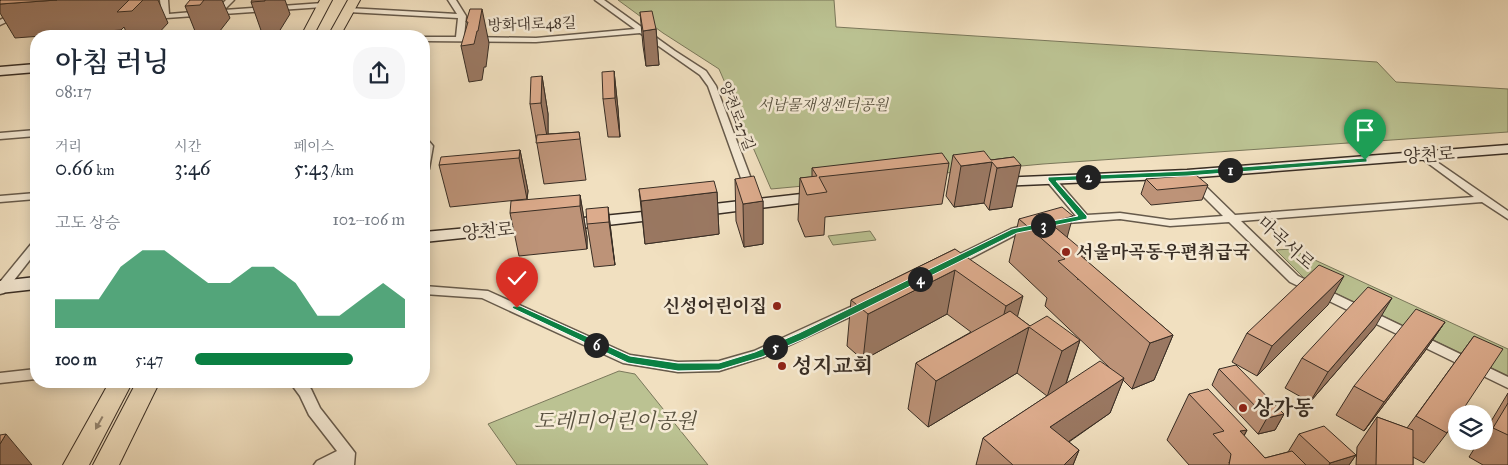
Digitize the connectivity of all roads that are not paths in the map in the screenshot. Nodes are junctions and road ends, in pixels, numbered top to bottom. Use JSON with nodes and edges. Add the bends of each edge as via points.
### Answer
{"nodes":[{"id":1,"x":164,"y":0,"type":"edge"},
{"id":2,"x":230,"y":0,"type":"edge"},
{"id":3,"x":452,"y":0,"type":"edge"},
{"id":4,"x":599,"y":0,"type":"edge"},
{"id":5,"x":325,"y":2,"type":"edge"},
{"id":6,"x":287,"y":4,"type":"edge"},
{"id":7,"x":351,"y":5,"type":"edge"},
{"id":8,"x":30,"y":9,"type":"edge"},
{"id":9,"x":218,"y":12,"type":"junction"},
{"id":10,"x":462,"y":16,"type":"junction"},
{"id":11,"x":0,"y":23,"type":"edge"},
{"id":12,"x":310,"y":30,"type":"edge"},
{"id":13,"x":337,"y":30,"type":"edge"},
{"id":14,"x":642,"y":31,"type":"junction"},
{"id":15,"x":430,"y":39,"type":"edge"},
{"id":16,"x":460,"y":39,"type":"junction"},
{"id":17,"x":30,"y":68,"type":"edge"},
{"id":18,"x":0,"y":71,"type":"edge"},
{"id":19,"x":30,"y":134,"type":"edge"},
{"id":20,"x":0,"y":136,"type":"edge"},
{"id":21,"x":1508,"y":149,"type":"edge"},
{"id":22,"x":1424,"y":156,"type":"junction"},
{"id":23,"x":1187,"y":174,"type":"junction"},
{"id":24,"x":1050,"y":179,"type":"junction"},
{"id":25,"x":985,"y":183,"type":"edge"},
{"id":26,"x":30,"y":196,"type":"edge"},
{"id":27,"x":834,"y":196,"type":"edge"},
{"id":28,"x":0,"y":199,"type":"edge"},
{"id":29,"x":1484,"y":199,"type":"junction"},
{"id":30,"x":755,"y":204,"type":"junction"},
{"id":31,"x":1508,"y":216,"type":"edge"},
{"id":32,"x":1084,"y":218,"type":"junction"},
{"id":33,"x":1232,"y":218,"type":"junction"},
{"id":34,"x":430,"y":236,"type":"edge"},
{"id":35,"x":30,"y":252,"type":"edge"},
{"id":36,"x":944,"y":267,"type":"edge"},
{"id":37,"x":30,"y":284,"type":"edge"},
{"id":38,"x":1,"y":288,"type":"edge"},
{"id":39,"x":430,"y":290,"type":"edge"},
{"id":40,"x":878,"y":299,"type":"edge"},
{"id":41,"x":30,"y":375,"type":"edge"},
{"id":42,"x":0,"y":378,"type":"edge"},
{"id":43,"x":1508,"y":383,"type":"edge"},
{"id":44,"x":118,"y":388,"type":"edge"},
{"id":45,"x":145,"y":388,"type":"edge"},
{"id":46,"x":302,"y":388,"type":"edge"},
{"id":47,"x":346,"y":459,"type":"edge"},
{"id":48,"x":76,"y":465,"type":"edge"},
{"id":49,"x":106,"y":465,"type":"edge"},
{"id":50,"x":322,"y":465,"type":"edge"}],
"edges":[{"from":1,"to":9,"type":"street","via":[[166,16]]},
{"from":2,"to":9,"type":"street"},
{"from":3,"to":10,"type":"street"},
{"from":4,"to":14,"type":"street","name":"양천로27길"},
{"from":5,"to":6,"type":"street"},
{"from":5,"to":12,"type":"main road"},
{"from":6,"to":9,"type":"street"},
{"from":7,"to":10,"type":"street"},
{"from":7,"to":13,"type":"main road"},
{"from":8,"to":11,"type":"street"},
{"from":10,"to":16,"type":"street"},
{"from":14,"to":16,"type":"street","name":"방화대로48길","via":[[536,40]]},
{"from":14,"to":30,"type":"street","name":"양천로27길","via":[[703,73],[712,86]]},
{"from":15,"to":16,"type":"street","name":"방화대로48길"},
{"from":17,"to":18,"type":"main road"},
{"from":19,"to":20,"type":"street"},
{"from":21,"to":22,"type":"main road","name":"양천로"},
{"from":22,"to":23,"type":"main road","name":"양천로"},
{"from":22,"to":29,"type":"street"},
{"from":23,"to":24,"type":"main road","name":"양천로"},
{"from":23,"to":33,"type":"street","name":"마곡서로"},
{"from":24,"to":25,"type":"main road","name":"양천로"},
{"from":24,"to":32,"type":"street"},
{"from":26,"to":28,"type":"street"},
{"from":27,"to":30,"type":"main road","name":"양천로"},
{"from":29,"to":31,"type":"street"},
{"from":29,"to":33,"type":"street","name":"마곡서로"},
{"from":30,"to":34,"type":"main road","name":"양천로"},
{"from":32,"to":33,"type":"street","name":"마곡서로","via":[[1120,216],[1170,223]]},
{"from":32,"to":36,"type":"street","name":"마곡서로","via":[[1015,231]]},
{"from":33,"to":43,"type":"street","name":"마곡서로","via":[[1294,279]]},
{"from":35,"to":38,"type":"street"},
{"from":37,"to":38,"type":"main road"},
{"from":39,"to":40,"type":"street","via":[[484,294],[628,360],[678,367],[719,366],[759,354]]},
{"from":41,"to":42,"type":"street"},
{"from":44,"to":48,"type":"main road","one_way":true},
{"from":45,"to":49,"type":"main road"},
{"from":46,"to":47,"type":"street"},
{"from":47,"to":50,"type":"street"}]}
